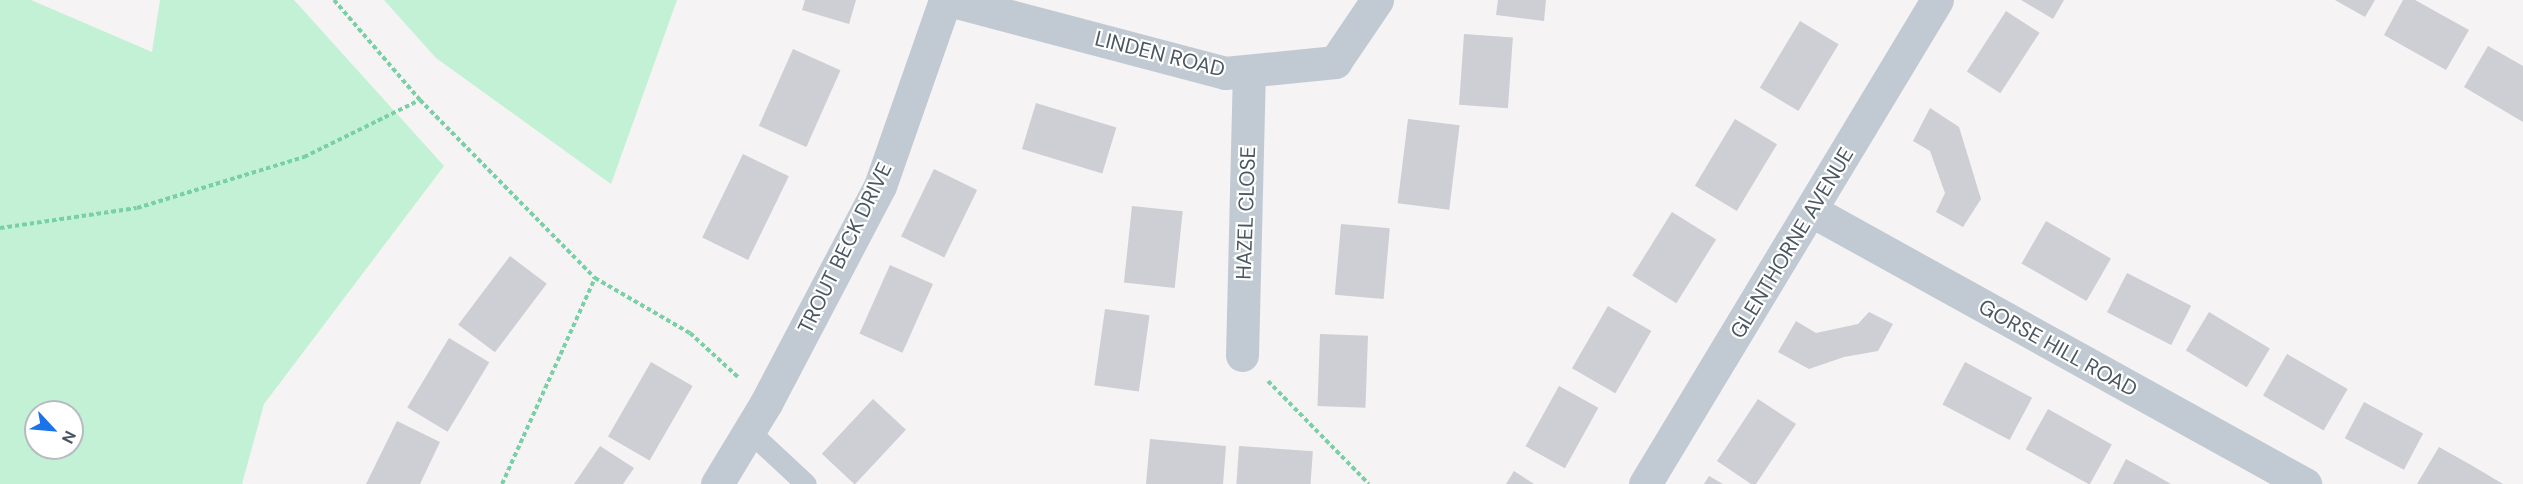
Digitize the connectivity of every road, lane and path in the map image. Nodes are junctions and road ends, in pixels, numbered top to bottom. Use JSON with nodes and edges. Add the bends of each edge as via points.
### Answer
{"nodes":[{"id":1,"x":334,"y":0,"type":"edge"},
{"id":2,"x":945,"y":0,"type":"edge"},
{"id":3,"x":950,"y":0,"type":"edge"},
{"id":4,"x":1377,"y":0,"type":"edge"},
{"id":5,"x":1937,"y":0,"type":"edge"},
{"id":6,"x":1249,"y":71,"type":"junction"},
{"id":7,"x":420,"y":100,"type":"junction"},
{"id":8,"x":1812,"y":212,"type":"junction"},
{"id":9,"x":0,"y":228,"type":"edge"},
{"id":10,"x":595,"y":278,"type":"junction"},
{"id":11,"x":1242,"y":355,"type":"joint"},
{"id":12,"x":766,"y":403,"type":"junction"},
{"id":13,"x":750,"y":432,"type":"junction"},
{"id":14,"x":502,"y":484,"type":"edge"},
{"id":15,"x":717,"y":484,"type":"edge"},
{"id":16,"x":806,"y":484,"type":"edge"},
{"id":17,"x":1369,"y":484,"type":"edge"},
{"id":18,"x":1645,"y":484,"type":"edge"},
{"id":19,"x":2305,"y":484,"type":"edge"}],
"edges":[{"from":1,"to":7,"type":"path"},
{"from":2,"to":12,"type":"street","name":"TROUT BECK DRIVE","via":[[880,186]]},
{"from":3,"to":6,"type":"street","name":"LINDEN ROAD","via":[[1225,74]]},
{"from":4,"to":6,"type":"street","name":"LINDEN ROAD","via":[[1335,62]]},
{"from":5,"to":8,"type":"street","name":"GLENTHORNE AVENUE"},
{"from":6,"to":11,"type":"street","name":"HAZEL CLOSE"},
{"from":7,"to":9,"type":"path","via":[[293,161],[137,208]]},
{"from":7,"to":10,"type":"path"},
{"from":8,"to":18,"type":"street","name":"GLENTHORNE AVENUE"},
{"from":8,"to":19,"type":"street","name":"GORSE HILL ROAD"},
{"from":10,"to":12,"type":"path","via":[[690,333]]},
{"from":10,"to":14,"type":"path"},
{"from":11,"to":17,"type":"path"},
{"from":12,"to":13,"type":"street","name":"TROUT BECK DRIVE"},
{"from":13,"to":15,"type":"street","name":"TROUT BECK DRIVE"},
{"from":13,"to":16,"type":"lane"}]}
